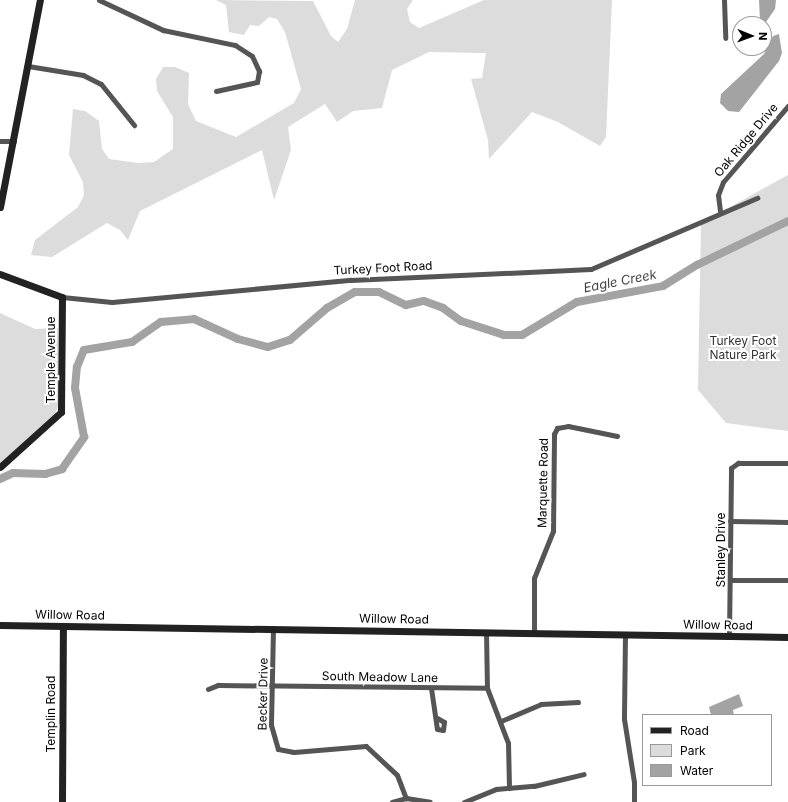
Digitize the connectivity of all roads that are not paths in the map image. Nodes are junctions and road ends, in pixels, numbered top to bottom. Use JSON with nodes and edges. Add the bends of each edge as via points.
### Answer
{"nodes":[{"id":1,"x":40,"y":0,"type":"edge"},
{"id":2,"x":100,"y":0,"type":"edge"},
{"id":3,"x":724,"y":0,"type":"edge"},
{"id":4,"x":725,"y":38,"type":"dead end"},
{"id":5,"x":28,"y":66,"type":"junction"},
{"id":6,"x":216,"y":91,"type":"dead end"},
{"id":7,"x":788,"y":106,"type":"edge"},
{"id":8,"x":134,"y":125,"type":"dead end"},
{"id":9,"x":0,"y":141,"type":"edge"},
{"id":10,"x":14,"y":141,"type":"junction"},
{"id":11,"x":757,"y":198,"type":"dead end"},
{"id":12,"x":0,"y":208,"type":"edge"},
{"id":13,"x":720,"y":211,"type":"junction"},
{"id":14,"x":0,"y":274,"type":"edge"},
{"id":15,"x":62,"y":297,"type":"junction"},
{"id":16,"x":617,"y":436,"type":"dead end"},
{"id":17,"x":788,"y":463,"type":"edge"},
{"id":18,"x":0,"y":467,"type":"edge"},
{"id":19,"x":730,"y":521,"type":"junction"},
{"id":20,"x":788,"y":522,"type":"edge"},
{"id":21,"x":731,"y":580,"type":"junction"},
{"id":22,"x":788,"y":580,"type":"edge"},
{"id":23,"x":0,"y":625,"type":"edge"},
{"id":24,"x":63,"y":626,"type":"junction"},
{"id":25,"x":273,"y":628,"type":"junction"},
{"id":26,"x":486,"y":632,"type":"junction"},
{"id":27,"x":534,"y":632,"type":"junction"},
{"id":28,"x":625,"y":634,"type":"junction"},
{"id":29,"x":729,"y":636,"type":"junction"},
{"id":30,"x":788,"y":637,"type":"edge"},
{"id":31,"x":272,"y":685,"type":"junction"},
{"id":32,"x":431,"y":688,"type":"junction"},
{"id":33,"x":487,"y":688,"type":"junction"},
{"id":34,"x":208,"y":689,"type":"dead end"},
{"id":35,"x":578,"y":702,"type":"dead end"},
{"id":36,"x":437,"y":718,"type":"dead end"},
{"id":37,"x":501,"y":721,"type":"junction"},
{"id":38,"x":584,"y":774,"type":"dead end"},
{"id":39,"x":509,"y":788,"type":"junction"},
{"id":40,"x":406,"y":797,"type":"junction"},
{"id":41,"x":62,"y":802,"type":"edge"},
{"id":42,"x":392,"y":802,"type":"edge"},
{"id":43,"x":430,"y":802,"type":"edge"},
{"id":44,"x":464,"y":802,"type":"edge"},
{"id":45,"x":634,"y":802,"type":"edge"}],
"edges":[{"from":1,"to":5,"type":"street"},
{"from":2,"to":6,"type":"street","via":[[163,30],[235,45],[252,56],[259,71],[257,82]]},
{"from":3,"to":4,"type":"street"},
{"from":5,"to":8,"type":"street","via":[[83,75],[101,84]]},
{"from":5,"to":10,"type":"street"},
{"from":7,"to":13,"type":"street","name":"Oak Ridge Drive","via":[[723,182],[718,195]]},
{"from":9,"to":10,"type":"street"},
{"from":10,"to":12,"type":"street"},
{"from":11,"to":13,"type":"street","name":"Turkey Foot Road"},
{"from":13,"to":15,"type":"street","name":"Turkey Foot Road","via":[[592,269],[351,280],[112,302]]},
{"from":14,"to":15,"type":"street","name":"Turkey Foot Road"},
{"from":15,"to":18,"type":"street","name":"Temple Avenue","via":[[61,412]]},
{"from":16,"to":27,"type":"street","name":"Marquette Road","via":[[578,427],[557,428],[553,531],[534,578]]},
{"from":17,"to":19,"type":"street","name":"Stanley Drive","via":[[734,464]]},
{"from":19,"to":20,"type":"street"},
{"from":19,"to":21,"type":"street","name":"Stanley Drive"},
{"from":21,"to":22,"type":"street"},
{"from":21,"to":29,"type":"street","name":"Stanley Drive"},
{"from":23,"to":24,"type":"street","name":"Willow Road"},
{"from":24,"to":25,"type":"street","name":"Willow Road"},
{"from":24,"to":41,"type":"street","name":"Templin Road"},
{"from":25,"to":26,"type":"street","name":"Willow Road"},
{"from":25,"to":31,"type":"street","name":"Becker Drive"},
{"from":26,"to":27,"type":"street","name":"Willow Road"},
{"from":26,"to":33,"type":"street"},
{"from":27,"to":28,"type":"street","name":"Willow Road"},
{"from":28,"to":29,"type":"street","name":"Willow Road"},
{"from":28,"to":45,"type":"street","via":[[624,719],[634,782]]},
{"from":29,"to":30,"type":"street","name":"Willow Road"},
{"from":31,"to":32,"type":"street","name":"South Meadow Lane"},
{"from":31,"to":34,"type":"street","name":"South Meadow Lane","via":[[218,685]]},
{"from":31,"to":40,"type":"street","name":"Becker Drive","via":[[272,734],[278,749],[294,752],[366,746],[397,775]]},
{"from":32,"to":33,"type":"street","name":"South Meadow Lane"},
{"from":32,"to":36,"type":"street"},
{"from":33,"to":37,"type":"street"},
{"from":35,"to":37,"type":"street","via":[[541,704]]},
{"from":37,"to":39,"type":"street","via":[[508,743]]},
{"from":38,"to":39,"type":"street","via":[[554,783]]},
{"from":39,"to":44,"type":"street"},
{"from":40,"to":42,"type":"street"},
{"from":40,"to":43,"type":"street"}]}
